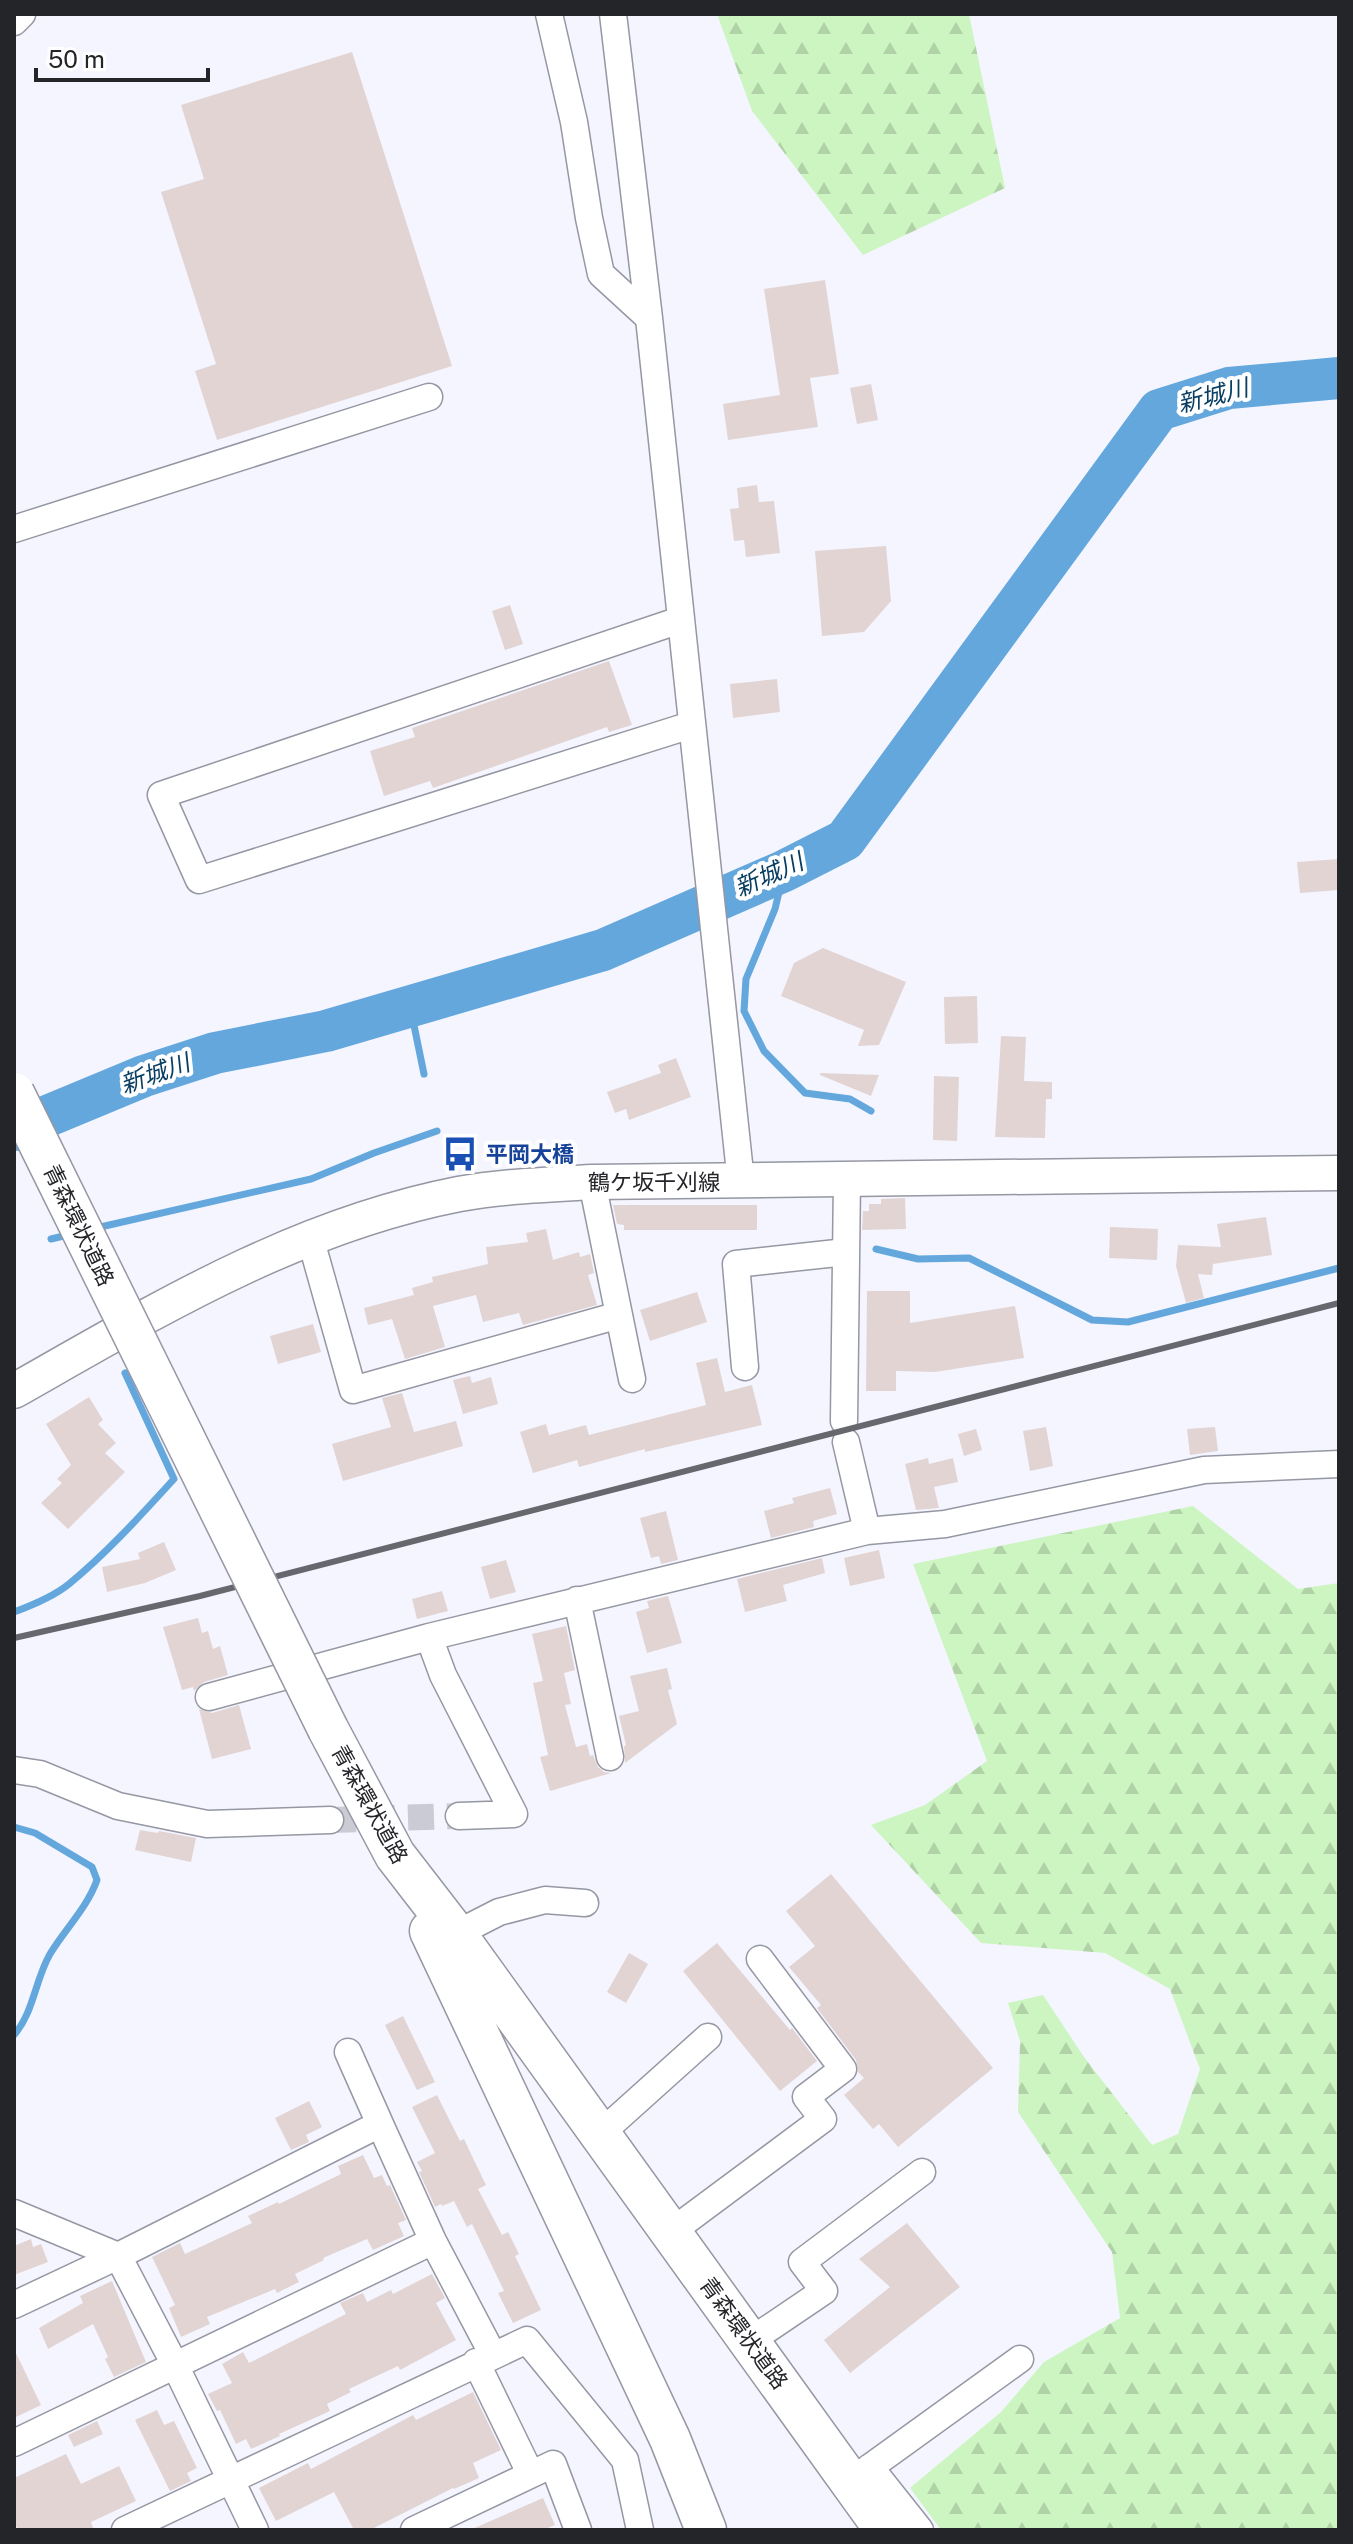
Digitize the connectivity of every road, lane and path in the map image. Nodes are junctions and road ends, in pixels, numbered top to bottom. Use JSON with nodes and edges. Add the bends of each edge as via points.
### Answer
{"nodes":[{"id":1,"x":22,"y":14,"type":"edge"},
{"id":2,"x":549,"y":14,"type":"edge"},
{"id":3,"x":613,"y":14,"type":"edge"},
{"id":4,"x":14,"y":22,"type":"edge"},
{"id":5,"x":649,"y":318,"type":"junction"},
{"id":6,"x":429,"y":397,"type":"dead end"},
{"id":7,"x":14,"y":529,"type":"edge"},
{"id":8,"x":680,"y":620,"type":"junction"},
{"id":9,"x":691,"y":725,"type":"junction"},
{"id":10,"x":14,"y":1093,"type":"edge"},
{"id":11,"x":1339,"y":1173,"type":"edge"},
{"id":12,"x":847,"y":1179,"type":"junction"},
{"id":13,"x":592,"y":1182,"type":"junction"},
{"id":14,"x":741,"y":1182,"type":"junction"},
{"id":15,"x":310,"y":1237,"type":"junction"},
{"id":16,"x":846,"y":1252,"type":"junction"},
{"id":17,"x":619,"y":1315,"type":"junction"},
{"id":18,"x":745,"y":1367,"type":"dead end"},
{"id":19,"x":632,"y":1379,"type":"dead end"},
{"id":20,"x":14,"y":1391,"type":"edge"},
{"id":21,"x":1339,"y":1464,"type":"edge"},
{"id":22,"x":867,"y":1531,"type":"junction"},
{"id":23,"x":577,"y":1600,"type":"junction"},
{"id":24,"x":429,"y":1637,"type":"junction"},
{"id":25,"x":209,"y":1697,"type":"dead end"},
{"id":26,"x":610,"y":1757,"type":"dead end"},
{"id":27,"x":14,"y":1770,"type":"edge"},
{"id":28,"x":459,"y":1816,"type":"tunnel mouth"},
{"id":29,"x":330,"y":1820,"type":"tunnel mouth"},
{"id":30,"x":395,"y":1855,"type":"junction"},
{"id":31,"x":585,"y":1903,"type":"dead end"},
{"id":32,"x":456,"y":1934,"type":"junction"},
{"id":33,"x":760,"y":1959,"type":"dead end"},
{"id":34,"x":708,"y":2037,"type":"dead end"},
{"id":35,"x":348,"y":2052,"type":"dead end"},
{"id":36,"x":380,"y":2124,"type":"junction"},
{"id":37,"x":600,"y":2134,"type":"junction"},
{"id":38,"x":922,"y":2172,"type":"dead end"},
{"id":39,"x":14,"y":2213,"type":"edge"},
{"id":40,"x":671,"y":2232,"type":"junction"},
{"id":41,"x":433,"y":2241,"type":"junction"},
{"id":42,"x":118,"y":2256,"type":"junction"},
{"id":43,"x":14,"y":2305,"type":"edge"},
{"id":44,"x":750,"y":2341,"type":"junction"},
{"id":45,"x":485,"y":2359,"type":"junction"},
{"id":46,"x":1020,"y":2359,"type":"dead end"},
{"id":47,"x":175,"y":2365,"type":"junction"},
{"id":48,"x":14,"y":2443,"type":"edge"},
{"id":49,"x":530,"y":2473,"type":"junction"},
{"id":50,"x":860,"y":2474,"type":"junction"},
{"id":51,"x":231,"y":2478,"type":"junction"},
{"id":52,"x":885,"y":2527,"type":"edge"},
{"id":53,"x":125,"y":2530,"type":"edge"},
{"id":54,"x":255,"y":2530,"type":"edge"},
{"id":55,"x":414,"y":2530,"type":"edge"},
{"id":56,"x":578,"y":2530,"type":"edge"},
{"id":57,"x":640,"y":2530,"type":"edge"},
{"id":58,"x":706,"y":2530,"type":"edge"},
{"id":59,"x":920,"y":2530,"type":"edge"}],
"edges":[{"from":1,"to":4,"type":"street"},
{"from":2,"to":5,"type":"street","via":[[601,274]]},
{"from":3,"to":5,"type":"street"},
{"from":5,"to":8,"type":"street"},
{"from":6,"to":7,"type":"street"},
{"from":8,"to":9,"type":"street"},
{"from":8,"to":9,"type":"street","via":[[161,795],[199,880]]},
{"from":9,"to":14,"type":"street"},
{"from":10,"to":30,"type":"highway","name":"青森環状道路","bridge":true},
{"from":11,"to":12,"type":"main road","name":"鶴ケ坂千刈線"},
{"from":12,"to":14,"type":"main road","name":"鶴ケ坂千刈線"},
{"from":12,"to":16,"type":"street"},
{"from":13,"to":14,"type":"main road","name":"鶴ケ坂千刈線"},
{"from":13,"to":15,"type":"main road","name":"鶴ケ坂千刈線","via":[[458,1194]]},
{"from":13,"to":17,"type":"street"},
{"from":15,"to":17,"type":"street","via":[[353,1390]]},
{"from":15,"to":20,"type":"main road","name":"鶴ケ坂千刈線","via":[[180,1297]]},
{"from":16,"to":18,"type":"street","via":[[736,1264]]},
{"from":16,"to":22,"type":"street","via":[[845,1432]]},
{"from":17,"to":19,"type":"street"},
{"from":21,"to":22,"type":"street","via":[[1204,1470],[945,1524]]},
{"from":22,"to":23,"type":"street"},
{"from":23,"to":24,"type":"street"},
{"from":23,"to":26,"type":"street"},
{"from":24,"to":25,"type":"street"},
{"from":24,"to":28,"type":"street","via":[[514,1814]]},
{"from":27,"to":29,"type":"street","via":[[40,1774],[118,1806],[207,1824]]},
{"from":30,"to":32,"type":"highway","name":"青森環状道路"},
{"from":30,"to":58,"type":"highway","via":[[670,2439]]},
{"from":31,"to":32,"type":"street","via":[[545,1900],[499,1912]]},
{"from":32,"to":37,"type":"highway","name":"青森環状道路"},
{"from":33,"to":40,"type":"street","via":[[843,2069],[806,2097],[823,2119]]},
{"from":34,"to":37,"type":"street"},
{"from":35,"to":36,"type":"street"},
{"from":36,"to":41,"type":"street"},
{"from":36,"to":42,"type":"street"},
{"from":37,"to":40,"type":"highway","name":"青森環状道路"},
{"from":38,"to":44,"type":"street","via":[[802,2262],[824,2291]]},
{"from":39,"to":42,"type":"street"},
{"from":40,"to":44,"type":"highway","name":"青森環状道路"},
{"from":41,"to":45,"type":"street"},
{"from":41,"to":47,"type":"street"},
{"from":42,"to":43,"type":"street"},
{"from":42,"to":47,"type":"street"},
{"from":44,"to":50,"type":"highway","name":"青森環状道路"},
{"from":45,"to":49,"type":"street"},
{"from":45,"to":51,"type":"street"},
{"from":45,"to":57,"type":"street","via":[[527,2340],[625,2460]]},
{"from":46,"to":50,"type":"street"},
{"from":47,"to":48,"type":"street"},
{"from":47,"to":51,"type":"street"},
{"from":49,"to":55,"type":"street"},
{"from":49,"to":56,"type":"street","via":[[553,2464]]},
{"from":50,"to":52,"type":"highway","name":"青森環状道路"},
{"from":50,"to":59,"type":"street"},
{"from":51,"to":53,"type":"street"},
{"from":51,"to":54,"type":"street"}]}
